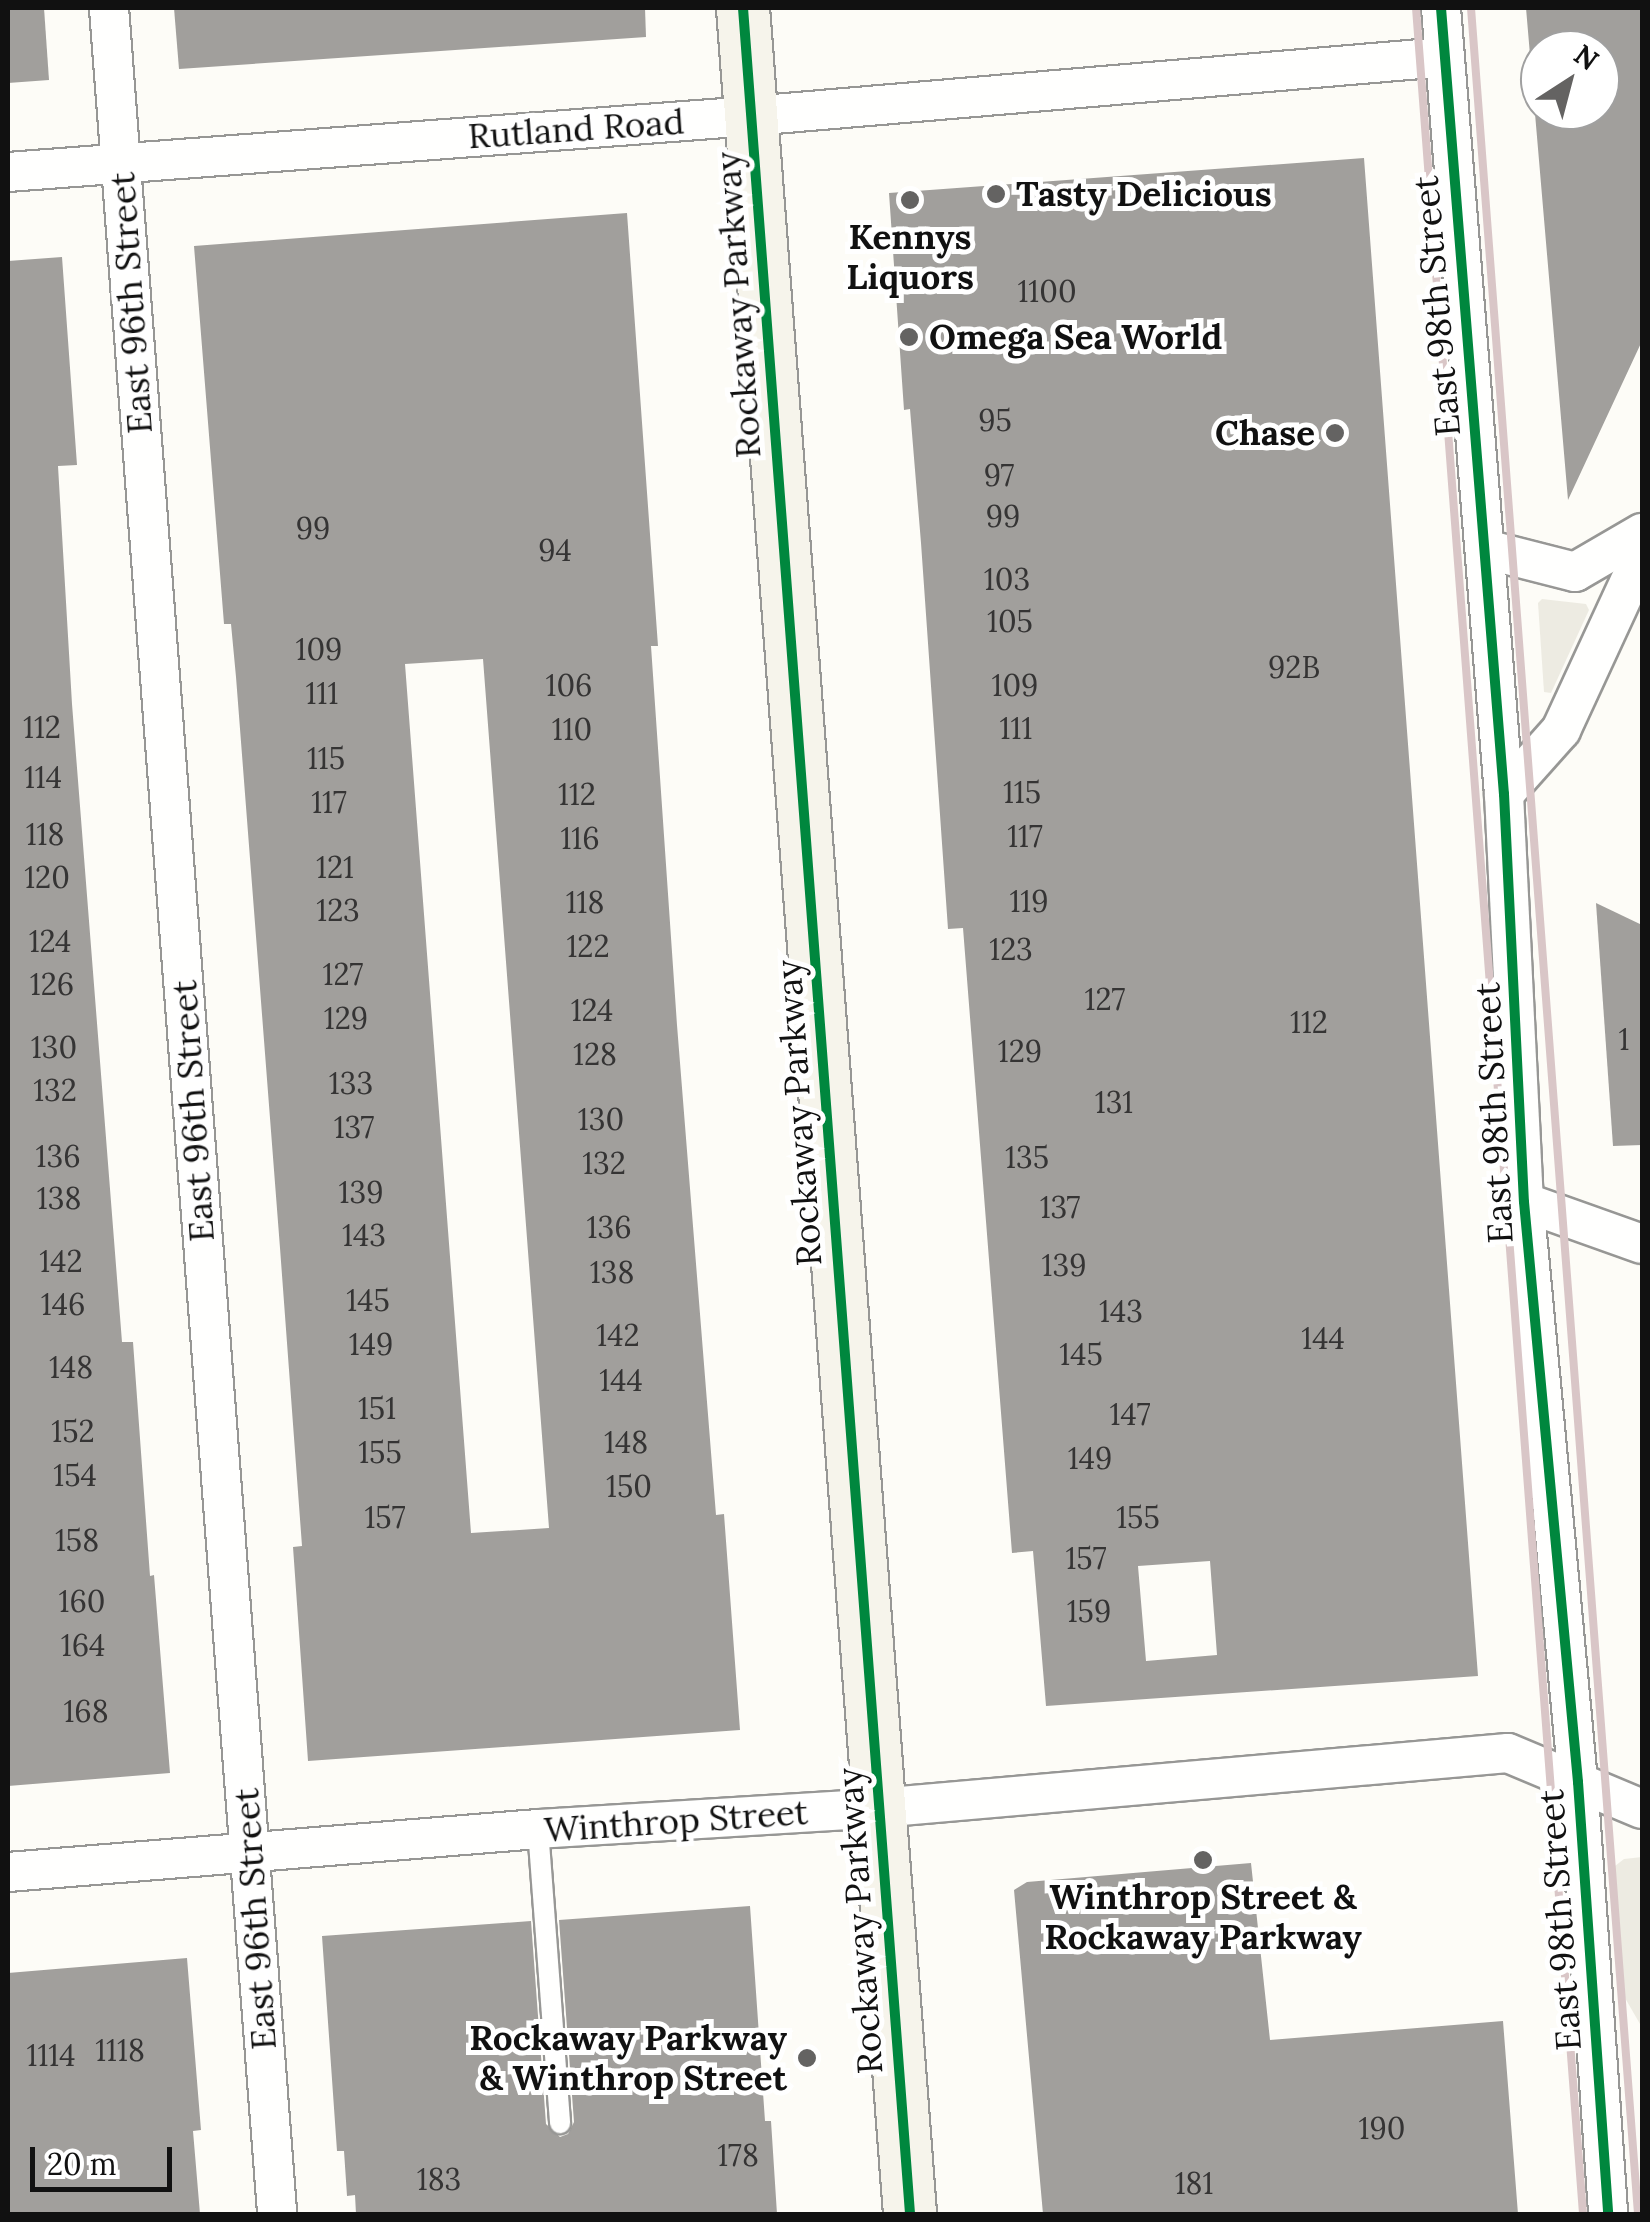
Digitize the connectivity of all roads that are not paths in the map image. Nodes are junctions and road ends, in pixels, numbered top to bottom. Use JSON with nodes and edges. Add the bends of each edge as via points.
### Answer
{"nodes":[{"id":1,"x":110,"y":8,"type":"edge"},
{"id":2,"x":743,"y":8,"type":"edge"},
{"id":3,"x":1441,"y":8,"type":"edge"},
{"id":4,"x":1443,"y":57,"type":"junction"},
{"id":5,"x":752,"y":116,"type":"junction"},
{"id":6,"x":121,"y":164,"type":"junction"},
{"id":7,"x":8,"y":172,"type":"edge"},
{"id":8,"x":1642,"y":533,"type":"edge"},
{"id":9,"x":1486,"y":549,"type":"junction"},
{"id":10,"x":1642,"y":555,"type":"edge"},
{"id":11,"x":1504,"y":794,"type":"junction"},
{"id":12,"x":1524,"y":1202,"type":"junction"},
{"id":13,"x":1642,"y":1244,"type":"edge"},
{"id":14,"x":1578,"y":1782,"type":"junction"},
{"id":15,"x":878,"y":1808,"type":"junction"},
{"id":16,"x":1642,"y":1809,"type":"edge"},
{"id":17,"x":538,"y":1829,"type":"junction"},
{"id":18,"x":250,"y":1854,"type":"junction"},
{"id":19,"x":8,"y":1872,"type":"edge"},
{"id":20,"x":560,"y":2123,"type":"dead end"},
{"id":21,"x":277,"y":2214,"type":"edge"},
{"id":22,"x":910,"y":2214,"type":"edge"},
{"id":23,"x":1608,"y":2214,"type":"edge"}],
"edges":[{"from":1,"to":6,"type":"street","name":"East 96th Street"},
{"from":2,"to":5,"type":"street","name":"Rockaway Parkway"},
{"from":3,"to":4,"type":"street","name":"East 98th Street"},
{"from":4,"to":5,"type":"street","name":"Rutland Road"},
{"from":4,"to":9,"type":"street","name":"East 98th Street"},
{"from":5,"to":6,"type":"street","name":"Rutland Road"},
{"from":5,"to":15,"type":"street","name":"Rockaway Parkway"},
{"from":6,"to":7,"type":"street","name":"Rutland Road"},
{"from":6,"to":18,"type":"street","name":"East 96th Street"},
{"from":8,"to":9,"type":"street","via":[[1575,572]]},
{"from":9,"to":11,"type":"street","name":"East 98th Street"},
{"from":10,"to":11,"type":"street","via":[[1560,730]]},
{"from":11,"to":12,"type":"street","name":"East 98th Street"},
{"from":12,"to":13,"type":"street"},
{"from":12,"to":14,"type":"street","name":"East 98th Street"},
{"from":14,"to":15,"type":"street","name":"Winthrop Street","via":[[1508,1753]]},
{"from":14,"to":16,"type":"street","name":"Winthrop Street"},
{"from":14,"to":23,"type":"street","name":"East 98th Street"},
{"from":15,"to":17,"type":"street","name":"Winthrop Street"},
{"from":15,"to":22,"type":"street","name":"Rockaway Parkway"},
{"from":17,"to":18,"type":"street","name":"Winthrop Street"},
{"from":17,"to":20,"type":"lane"},
{"from":18,"to":19,"type":"street","name":"Winthrop Street"},
{"from":18,"to":21,"type":"street","name":"East 96th Street"}]}
